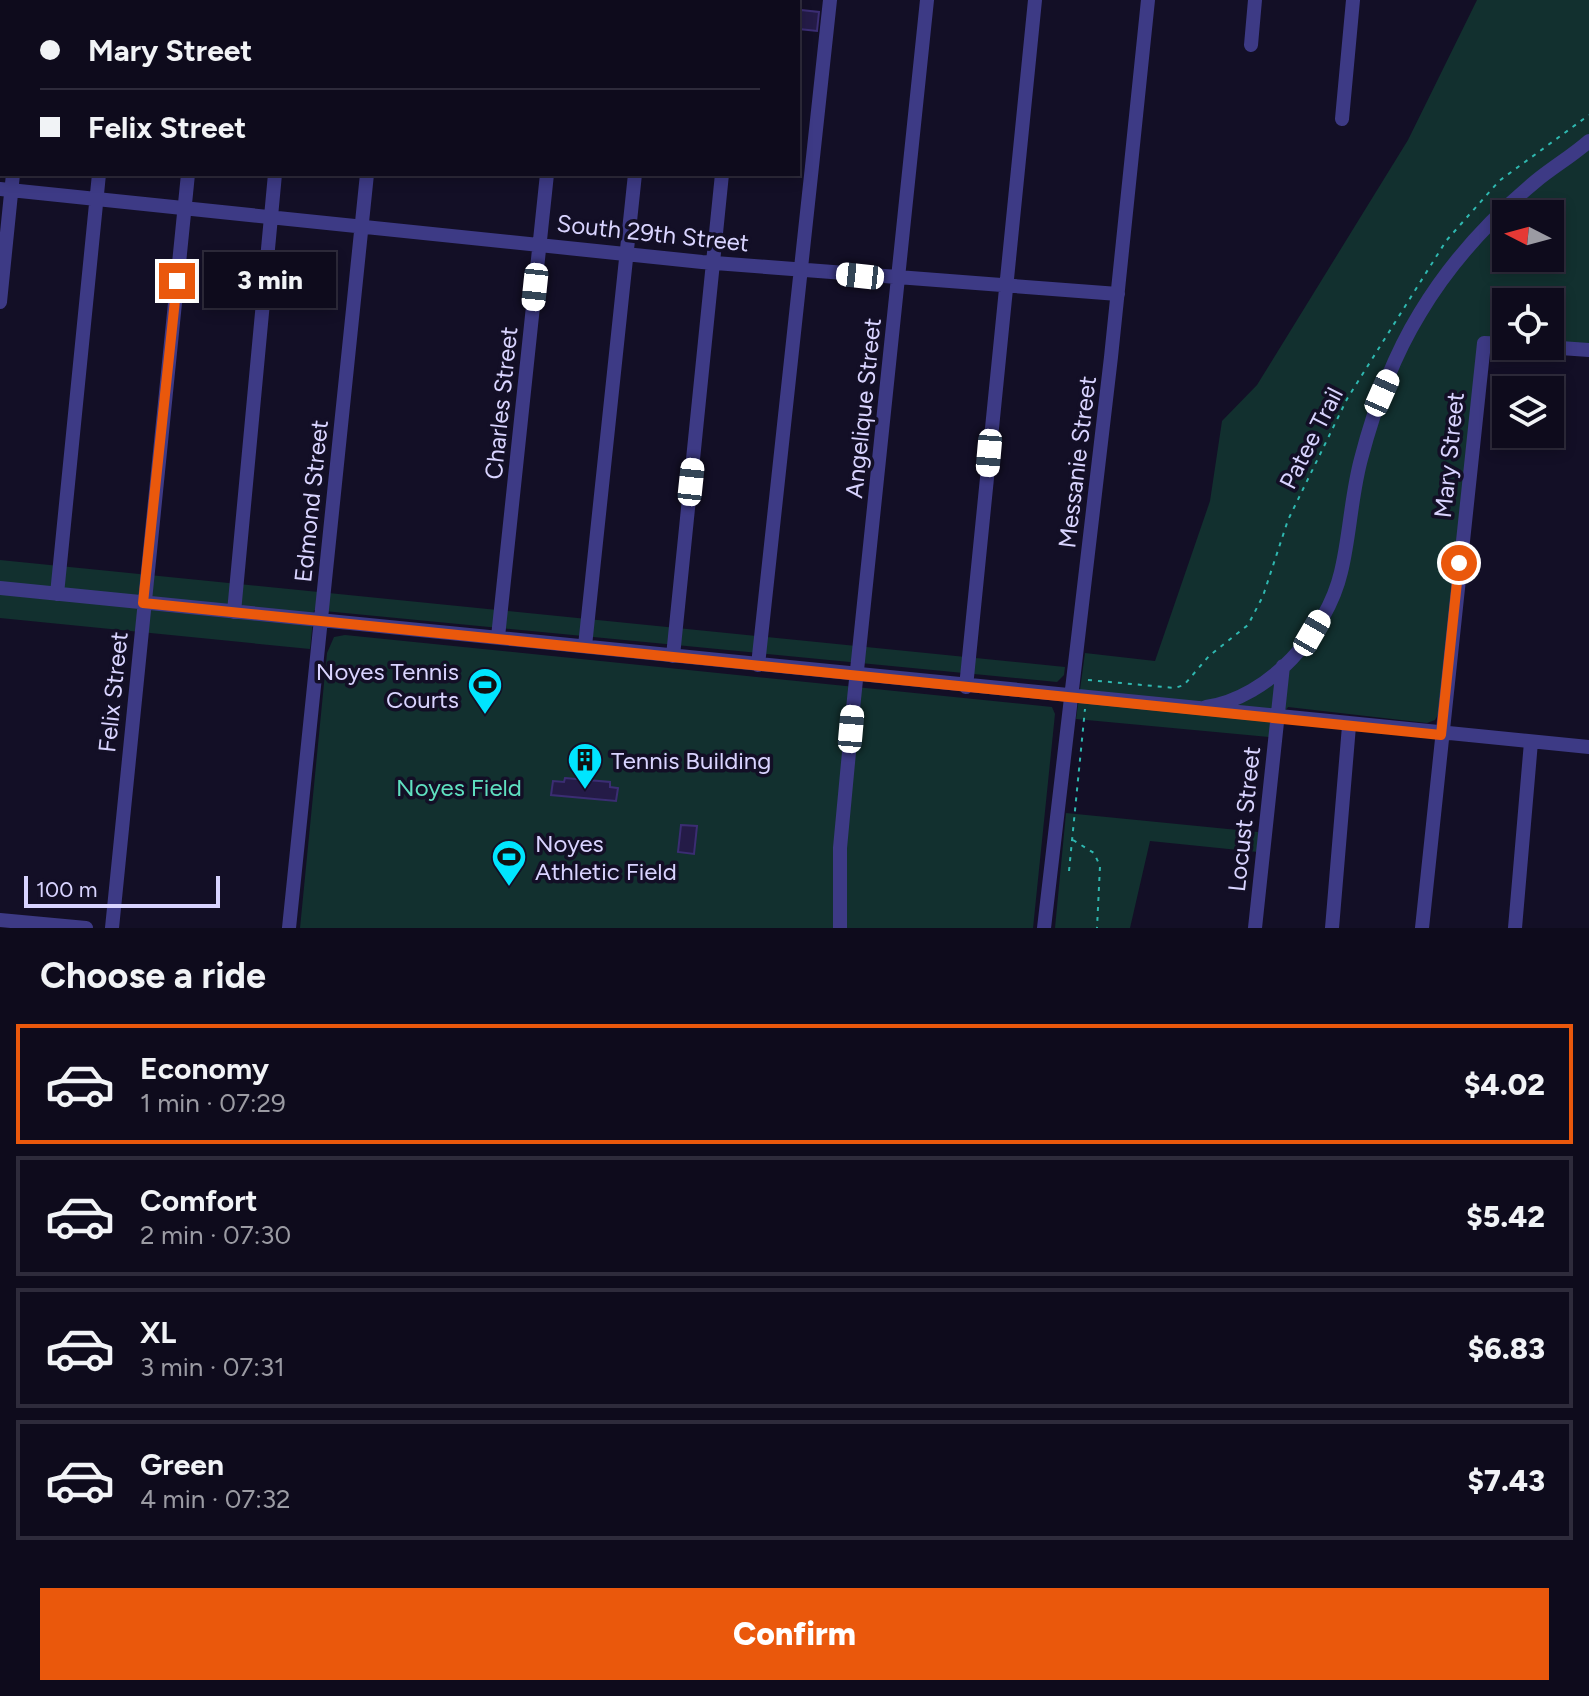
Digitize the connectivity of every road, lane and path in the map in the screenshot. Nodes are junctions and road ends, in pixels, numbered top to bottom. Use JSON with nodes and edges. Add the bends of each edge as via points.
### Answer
{"nodes":[{"id":1,"x":830,"y":0,"type":"edge"},
{"id":2,"x":927,"y":0,"type":"edge"},
{"id":3,"x":1035,"y":0,"type":"edge"},
{"id":4,"x":1148,"y":0,"type":"edge"},
{"id":5,"x":1255,"y":0,"type":"edge"},
{"id":6,"x":1353,"y":0,"type":"edge"},
{"id":7,"x":1251,"y":45,"type":"dead end"},
{"id":8,"x":1589,"y":115,"type":"edge"},
{"id":9,"x":1342,"y":119,"type":"dead end"},
{"id":10,"x":1589,"y":141,"type":"edge"},
{"id":11,"x":99,"y":176,"type":"edge"},
{"id":12,"x":188,"y":176,"type":"edge"},
{"id":13,"x":275,"y":176,"type":"edge"},
{"id":14,"x":367,"y":176,"type":"edge"},
{"id":15,"x":547,"y":176,"type":"edge"},
{"id":16,"x":635,"y":176,"type":"edge"},
{"id":17,"x":722,"y":176,"type":"edge"},
{"id":18,"x":6,"y":190,"type":"edge"},
{"id":19,"x":97,"y":197,"type":"junction"},
{"id":20,"x":185,"y":206,"type":"junction"},
{"id":21,"x":271,"y":215,"type":"junction"},
{"id":22,"x":361,"y":225,"type":"junction"},
{"id":23,"x":540,"y":244,"type":"junction"},
{"id":24,"x":625,"y":254,"type":"junction"},
{"id":25,"x":713,"y":262,"type":"junction"},
{"id":26,"x":801,"y":269,"type":"junction"},
{"id":27,"x":898,"y":279,"type":"junction"},
{"id":28,"x":1005,"y":287,"type":"junction"},
{"id":29,"x":1118,"y":294,"type":"junction"},
{"id":30,"x":0,"y":302,"type":"edge"},
{"id":31,"x":1492,"y":343,"type":"edge"},
{"id":32,"x":1564,"y":348,"type":"edge"},
{"id":33,"x":1588,"y":349,"type":"edge"},
{"id":34,"x":0,"y":588,"type":"edge"},
{"id":35,"x":57,"y":594,"type":"junction"},
{"id":36,"x":143,"y":603,"type":"junction"},
{"id":37,"x":234,"y":612,"type":"junction"},
{"id":38,"x":321,"y":621,"type":"junction"},
{"id":39,"x":498,"y":637,"type":"junction"},
{"id":40,"x":585,"y":646,"type":"junction"},
{"id":41,"x":673,"y":656,"type":"junction"},
{"id":42,"x":758,"y":665,"type":"junction"},
{"id":43,"x":1283,"y":666,"type":"junction"},
{"id":44,"x":1074,"y":673,"type":"junction"},
{"id":45,"x":856,"y":677,"type":"junction"},
{"id":46,"x":1088,"y":680,"type":"junction"},
{"id":47,"x":966,"y":687,"type":"junction"},
{"id":48,"x":1070,"y":696,"type":"junction"},
{"id":49,"x":1086,"y":698,"type":"junction"},
{"id":50,"x":1189,"y":709,"type":"junction"},
{"id":51,"x":1277,"y":718,"type":"junction"},
{"id":52,"x":1349,"y":726,"type":"junction"},
{"id":53,"x":1441,"y":735,"type":"junction"},
{"id":54,"x":1531,"y":742,"type":"junction"},
{"id":55,"x":1589,"y":747,"type":"edge"},
{"id":56,"x":1072,"y":839,"type":"junction"},
{"id":57,"x":1082,"y":847,"type":"junction"},
{"id":58,"x":1071,"y":856,"type":"junction"},
{"id":59,"x":1069,"y":871,"type":"dead end"},
{"id":60,"x":0,"y":920,"type":"edge"},
{"id":61,"x":27,"y":925,"type":"edge"},
{"id":62,"x":86,"y":928,"type":"edge"},
{"id":63,"x":112,"y":928,"type":"edge"},
{"id":64,"x":289,"y":928,"type":"edge"},
{"id":65,"x":840,"y":928,"type":"edge"},
{"id":66,"x":1044,"y":928,"type":"edge"},
{"id":67,"x":1097,"y":928,"type":"edge"},
{"id":68,"x":1255,"y":928,"type":"edge"},
{"id":69,"x":1332,"y":928,"type":"edge"},
{"id":70,"x":1422,"y":928,"type":"edge"},
{"id":71,"x":1515,"y":928,"type":"edge"}],
"edges":[{"from":1,"to":26,"type":"street"},
{"from":2,"to":27,"type":"street","name":"Angelique Street"},
{"from":3,"to":28,"type":"street"},
{"from":4,"to":29,"type":"street","name":"Messanie Street"},
{"from":5,"to":7,"type":"street"},
{"from":6,"to":9,"type":"street"},
{"from":8,"to":46,"type":"path","name":"Patee Trail","via":[[1499,181],[1446,241],[1340,413],[1288,520],[1248,625],[1209,656],[1184,685]]},
{"from":10,"to":43,"type":"street","via":[[1501,211],[1450,268],[1419,314],[1382,393],[1360,460],[1341,575],[1312,633]]},
{"from":11,"to":19,"type":"street"},
{"from":12,"to":20,"type":"street","name":"Felix Street"},
{"from":13,"to":21,"type":"street"},
{"from":14,"to":22,"type":"street","name":"Edmond Street"},
{"from":15,"to":23,"type":"street","name":"Charles Street"},
{"from":16,"to":24,"type":"street"},
{"from":17,"to":25,"type":"street"},
{"from":18,"to":19,"type":"street","name":"South 29th Street"},
{"from":18,"to":30,"type":"street"},
{"from":19,"to":20,"type":"street","name":"South 29th Street"},
{"from":19,"to":35,"type":"street"},
{"from":20,"to":21,"type":"street","name":"South 29th Street"},
{"from":20,"to":36,"type":"street","name":"Felix Street"},
{"from":21,"to":22,"type":"street","name":"South 29th Street"},
{"from":21,"to":37,"type":"street"},
{"from":22,"to":23,"type":"street","name":"South 29th Street"},
{"from":22,"to":38,"type":"street","name":"Edmond Street"},
{"from":23,"to":24,"type":"street","name":"South 29th Street"},
{"from":23,"to":39,"type":"street","name":"Charles Street"},
{"from":24,"to":25,"type":"street","name":"South 29th Street"},
{"from":24,"to":40,"type":"street"},
{"from":25,"to":26,"type":"street","name":"South 29th Street"},
{"from":25,"to":41,"type":"street"},
{"from":26,"to":27,"type":"street","name":"South 29th Street"},
{"from":26,"to":42,"type":"street"},
{"from":27,"to":28,"type":"street","name":"South 29th Street"},
{"from":27,"to":45,"type":"street","name":"Angelique Street"},
{"from":28,"to":29,"type":"street","name":"South 29th Street"},
{"from":28,"to":47,"type":"street"},
{"from":29,"to":44,"type":"street","name":"Messanie Street"},
{"from":31,"to":53,"type":"street","name":"Mary Street","via":[[1484,343]]},
{"from":32,"to":33,"type":"street"},
{"from":34,"to":35,"type":"street"},
{"from":35,"to":36,"type":"street"},
{"from":36,"to":37,"type":"street"},
{"from":36,"to":63,"type":"street","name":"Felix Street"},
{"from":37,"to":38,"type":"street"},
{"from":38,"to":39,"type":"street"},
{"from":38,"to":64,"type":"street","name":"Edmond Street"},
{"from":39,"to":40,"type":"street"},
{"from":40,"to":41,"type":"street"},
{"from":41,"to":42,"type":"street"},
{"from":42,"to":45,"type":"street"},
{"from":43,"to":50,"type":"street","via":[[1217,705]]},
{"from":43,"to":51,"type":"street","name":"Locust Street"},
{"from":44,"to":46,"type":"path","name":"Patee Trail","via":[[1087,675]]},
{"from":44,"to":48,"type":"street","name":"Messanie Street"},
{"from":45,"to":47,"type":"street"},
{"from":45,"to":65,"type":"street","name":"Angelique Street","via":[[840,848]]},
{"from":46,"to":49,"type":"path"},
{"from":47,"to":48,"type":"street"},
{"from":48,"to":49,"type":"street"},
{"from":48,"to":66,"type":"street","name":"Messanie Street"},
{"from":49,"to":50,"type":"street"},
{"from":49,"to":56,"type":"path"},
{"from":50,"to":51,"type":"street"},
{"from":51,"to":52,"type":"street"},
{"from":51,"to":68,"type":"street","name":"Locust Street"},
{"from":52,"to":53,"type":"street"},
{"from":52,"to":69,"type":"street"},
{"from":53,"to":54,"type":"street"},
{"from":53,"to":70,"type":"street","name":"Mary Street"},
{"from":54,"to":55,"type":"street"},
{"from":54,"to":71,"type":"street"},
{"from":56,"to":57,"type":"path"},
{"from":56,"to":58,"type":"path"},
{"from":57,"to":58,"type":"path"},
{"from":57,"to":67,"type":"path","via":[[1094,853],[1100,866]]},
{"from":58,"to":59,"type":"path"},
{"from":60,"to":61,"type":"street"},
{"from":61,"to":62,"type":"street"}]}
